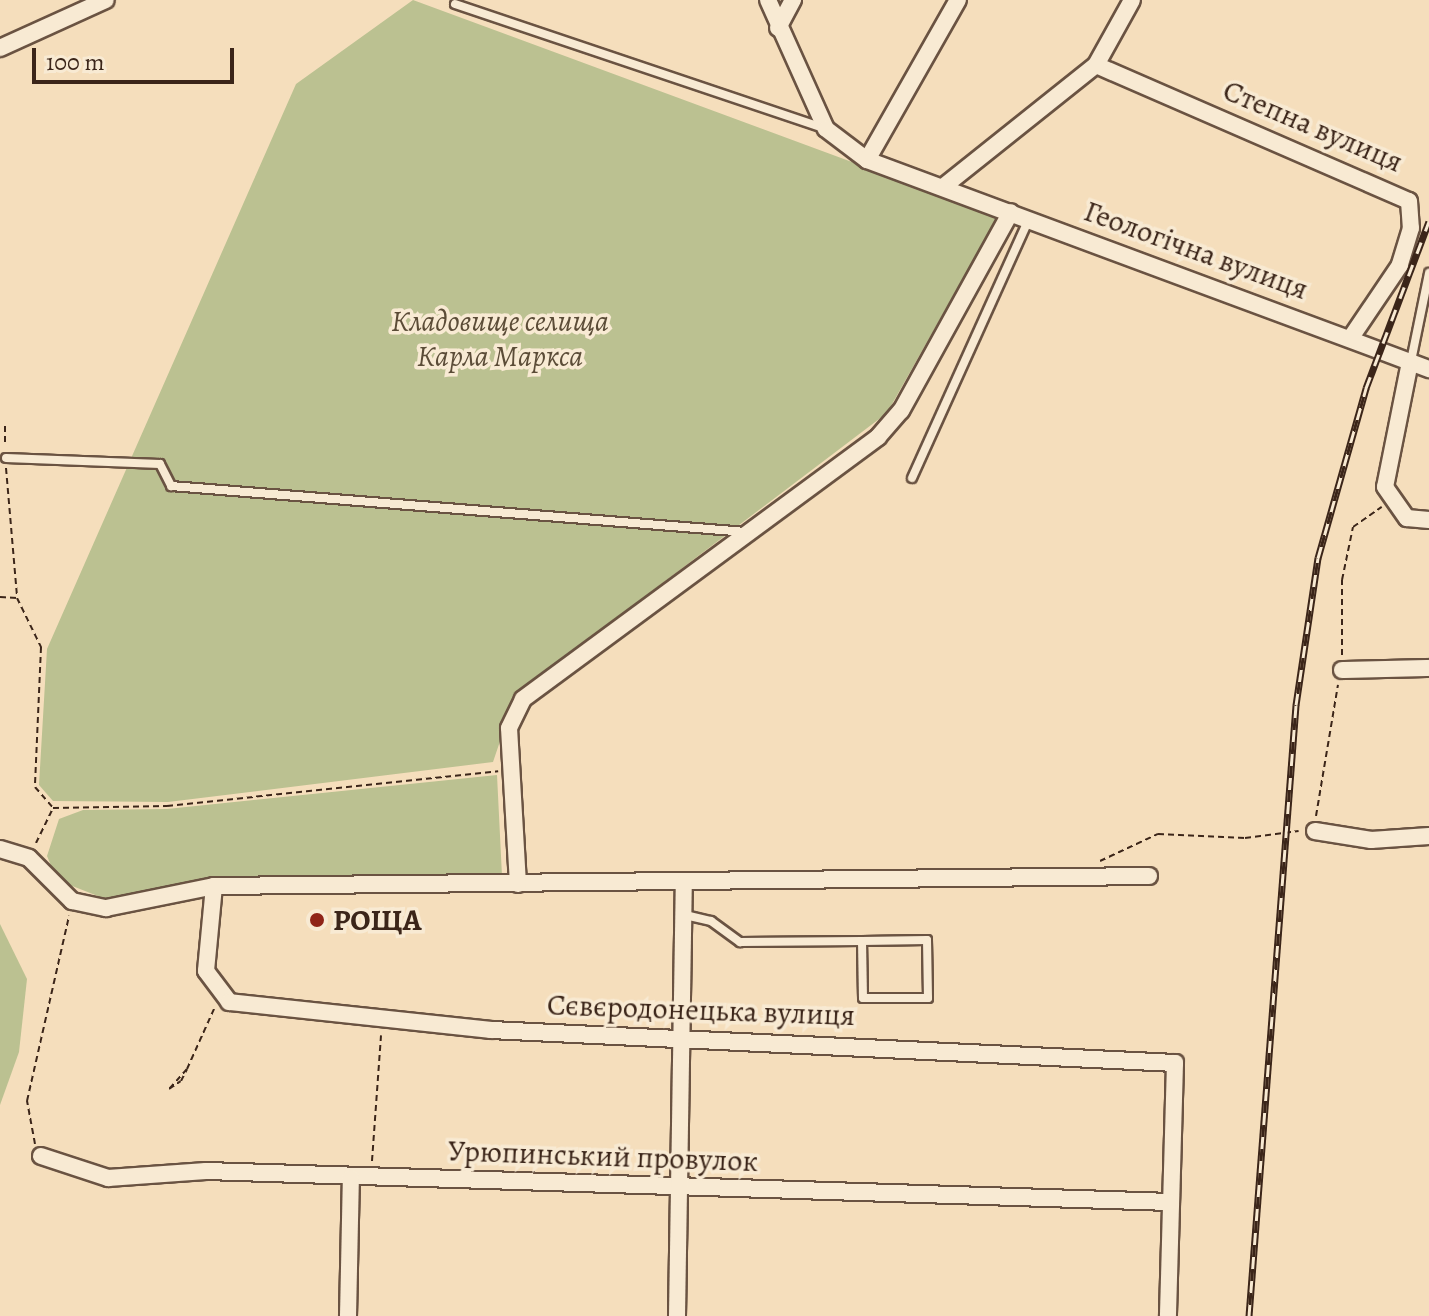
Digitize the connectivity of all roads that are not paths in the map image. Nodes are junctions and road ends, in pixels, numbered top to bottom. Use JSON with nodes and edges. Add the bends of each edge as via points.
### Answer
{"nodes":[{"id":1,"x":106,"y":0,"type":"edge"},
{"id":2,"x":768,"y":0,"type":"edge"},
{"id":3,"x":793,"y":0,"type":"edge"},
{"id":4,"x":958,"y":0,"type":"edge"},
{"id":5,"x":1132,"y":0,"type":"edge"},
{"id":6,"x":455,"y":4,"type":"dead end"},
{"id":7,"x":778,"y":28,"type":"junction"},
{"id":8,"x":0,"y":48,"type":"edge"},
{"id":9,"x":1096,"y":65,"type":"junction"},
{"id":10,"x":826,"y":129,"type":"junction"},
{"id":11,"x":867,"y":160,"type":"junction"},
{"id":12,"x":943,"y":187,"type":"junction"},
{"id":13,"x":1011,"y":212,"type":"junction"},
{"id":14,"x":1029,"y":218,"type":"junction"},
{"id":15,"x":1429,"y":273,"type":"edge"},
{"id":16,"x":1352,"y":336,"type":"junction"},
{"id":17,"x":1410,"y":362,"type":"junction"},
{"id":18,"x":1429,"y":369,"type":"edge"},
{"id":19,"x":6,"y":458,"type":"road end"},
{"id":20,"x":912,"y":478,"type":"dead end"},
{"id":21,"x":1429,"y":520,"type":"edge"},
{"id":22,"x":747,"y":532,"type":"junction"},
{"id":23,"x":1429,"y":668,"type":"edge"},
{"id":24,"x":1342,"y":670,"type":"dead end"},
{"id":25,"x":1315,"y":831,"type":"road end"},
{"id":26,"x":1429,"y":836,"type":"edge"},
{"id":27,"x":0,"y":849,"type":"edge"},
{"id":28,"x":1149,"y":876,"type":"dead end"},
{"id":29,"x":684,"y":883,"type":"junction"},
{"id":30,"x":518,"y":884,"type":"junction"},
{"id":31,"x":214,"y":886,"type":"junction"},
{"id":32,"x":685,"y":915,"type":"junction"},
{"id":33,"x":862,"y":941,"type":"junction"},
{"id":34,"x":687,"y":1035,"type":"junction"},
{"id":35,"x":41,"y":1156,"type":"road end"},
{"id":36,"x":351,"y":1178,"type":"junction"},
{"id":37,"x":681,"y":1186,"type":"junction"},
{"id":38,"x":1169,"y":1202,"type":"junction"},
{"id":39,"x":348,"y":1316,"type":"edge"},
{"id":40,"x":677,"y":1316,"type":"edge"},
{"id":41,"x":1168,"y":1316,"type":"edge"}],
"edges":[{"from":1,"to":8,"type":"street"},
{"from":2,"to":7,"type":"street"},
{"from":3,"to":7,"type":"street"},
{"from":4,"to":11,"type":"street"},
{"from":5,"to":9,"type":"street"},
{"from":6,"to":10,"type":"lane"},
{"from":7,"to":10,"type":"street"},
{"from":9,"to":12,"type":"street"},
{"from":9,"to":16,"type":"street","name":"Степна вулиця","via":[[1409,201],[1411,228],[1400,265]]},
{"from":10,"to":11,"type":"street","name":"Геологічна вулиця"},
{"from":11,"to":12,"type":"street","name":"Геологічна вулиця"},
{"from":12,"to":13,"type":"street","name":"Геологічна вулиця"},
{"from":13,"to":14,"type":"street","name":"Геологічна вулиця"},
{"from":13,"to":22,"type":"street","via":[[901,411],[878,437]]},
{"from":14,"to":16,"type":"street","name":"Геологічна вулиця"},
{"from":14,"to":20,"type":"lane"},
{"from":15,"to":17,"type":"lane"},
{"from":16,"to":17,"type":"street","name":"Геологічна вулиця"},
{"from":17,"to":18,"type":"street","name":"Геологічна вулиця"},
{"from":17,"to":21,"type":"street","via":[[1385,487],[1407,518]]},
{"from":19,"to":22,"type":"lane","via":[[160,464],[171,486]]},
{"from":22,"to":30,"type":"street","via":[[523,699],[509,728]]},
{"from":23,"to":24,"type":"street"},
{"from":25,"to":26,"type":"street","via":[[1371,840]]},
{"from":27,"to":31,"type":"street","via":[[29,858],[72,901],[125,906]]},
{"from":28,"to":29,"type":"street"},
{"from":29,"to":30,"type":"street"},
{"from":29,"to":32,"type":"street"},
{"from":30,"to":31,"type":"street"},
{"from":31,"to":34,"type":"street","name":"Сєвєродонецька вулиця","via":[[206,971],[224,999],[382,1022]]},
{"from":32,"to":33,"type":"lane","via":[[711,921],[730,940]]},
{"from":32,"to":34,"type":"street"},
{"from":33,"to":33,"type":"lane","via":[[927,940],[928,998],[863,998]]},
{"from":34,"to":37,"type":"street"},
{"from":34,"to":38,"type":"street","name":"Сєвєродонецька вулиця","via":[[1171,1061]]},
{"from":35,"to":36,"type":"street","name":"Урюпинський провулок","via":[[108,1178],[206,1171]]},
{"from":36,"to":37,"type":"street","name":"Урюпинський провулок"},
{"from":36,"to":39,"type":"street"},
{"from":37,"to":38,"type":"street","name":"Урюпинський провулок"},
{"from":37,"to":40,"type":"street"},
{"from":38,"to":41,"type":"street"}]}
